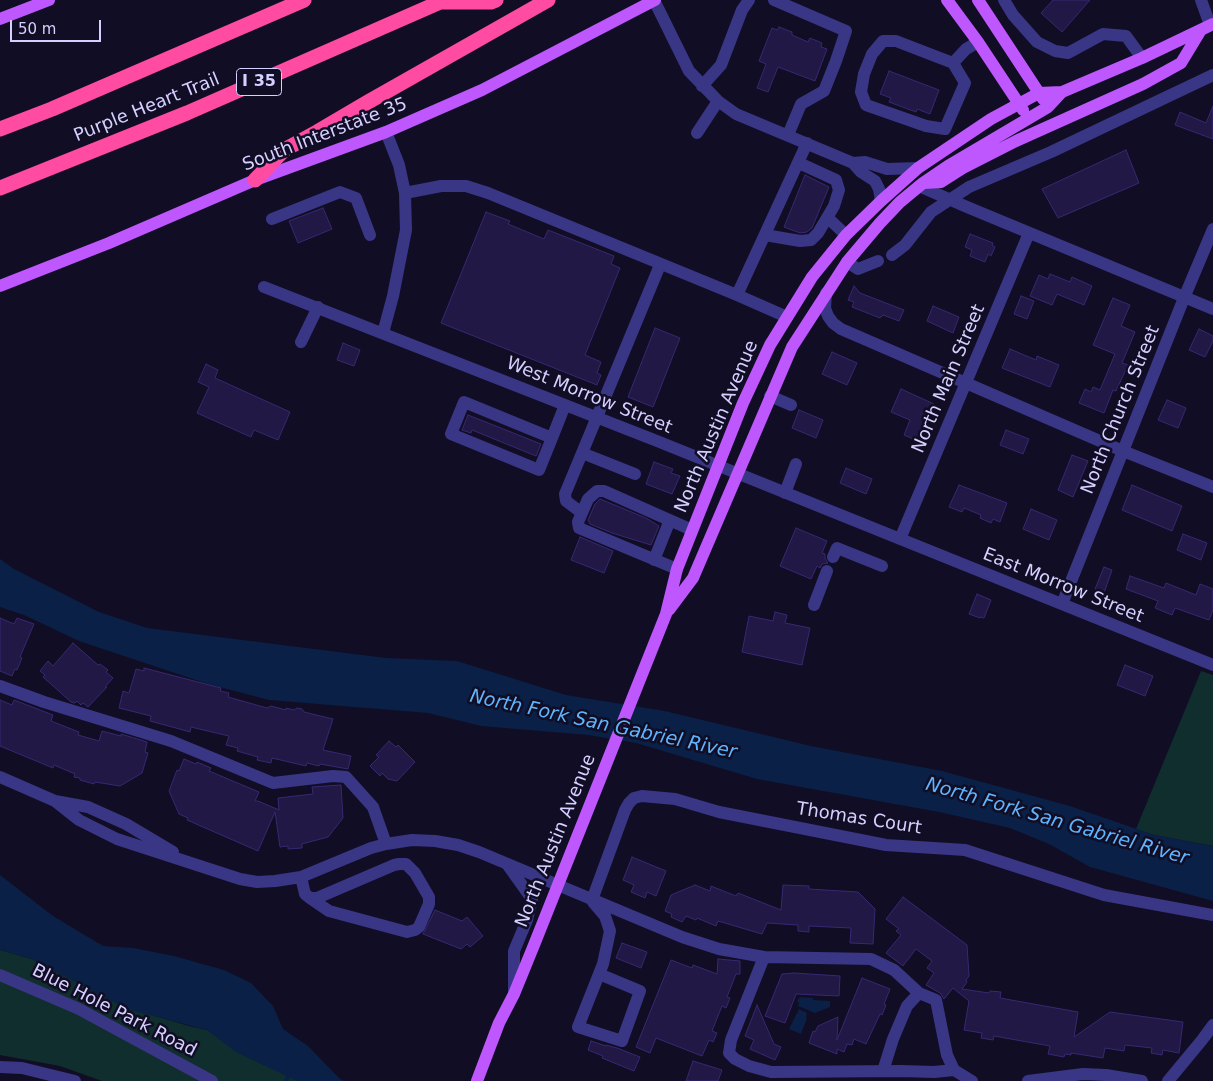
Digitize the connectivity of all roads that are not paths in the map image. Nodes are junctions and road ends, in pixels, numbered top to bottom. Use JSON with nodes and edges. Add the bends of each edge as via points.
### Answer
{"nodes":[{"id":1,"x":49,"y":0,"type":"edge"},
{"id":2,"x":304,"y":0,"type":"edge"},
{"id":3,"x":496,"y":0,"type":"edge"},
{"id":4,"x":548,"y":0,"type":"edge"},
{"id":5,"x":654,"y":0,"type":"edge"},
{"id":6,"x":749,"y":0,"type":"edge"},
{"id":7,"x":774,"y":0,"type":"edge"},
{"id":8,"x":947,"y":0,"type":"edge"},
{"id":9,"x":1004,"y":0,"type":"edge"},
{"id":10,"x":1200,"y":0,"type":"edge"},
{"id":11,"x":443,"y":1,"type":"edge"},
{"id":12,"x":983,"y":3,"type":"edge"},
{"id":13,"x":0,"y":19,"type":"edge"},
{"id":14,"x":1208,"y":26,"type":"edge"},
{"id":15,"x":978,"y":42,"type":"junction"},
{"id":16,"x":1142,"y":58,"type":"junction"},
{"id":17,"x":953,"y":63,"type":"junction"},
{"id":18,"x":1213,"y":75,"type":"edge"},
{"id":19,"x":702,"y":86,"type":"junction"},
{"id":20,"x":1062,"y":92,"type":"junction"},
{"id":21,"x":1039,"y":93,"type":"junction"},
{"id":22,"x":718,"y":102,"type":"junction"},
{"id":23,"x":1019,"y":104,"type":"junction"},
{"id":24,"x":1048,"y":107,"type":"junction"},
{"id":25,"x":1028,"y":118,"type":"junction"},
{"id":26,"x":0,"y":129,"type":"edge"},
{"id":27,"x":945,"y":130,"type":"junction"},
{"id":28,"x":386,"y":132,"type":"junction"},
{"id":29,"x":697,"y":133,"type":"dead end"},
{"id":30,"x":788,"y":135,"type":"junction"},
{"id":31,"x":807,"y":143,"type":"junction"},
{"id":32,"x":952,"y":144,"type":"junction"},
{"id":33,"x":798,"y":163,"type":"junction"},
{"id":34,"x":853,"y":163,"type":"junction"},
{"id":35,"x":918,"y":168,"type":"junction"},
{"id":36,"x":255,"y":180,"type":"junction"},
{"id":37,"x":921,"y":184,"type":"junction"},
{"id":38,"x":0,"y":188,"type":"edge"},
{"id":39,"x":405,"y":193,"type":"junction"},
{"id":40,"x":949,"y":199,"type":"junction"},
{"id":41,"x":881,"y":200,"type":"junction"},
{"id":42,"x":828,"y":218,"type":"junction"},
{"id":43,"x":272,"y":219,"type":"dead end"},
{"id":44,"x":1213,"y":229,"type":"edge"},
{"id":45,"x":1029,"y":233,"type":"junction"},
{"id":46,"x":370,"y":235,"type":"dead end"},
{"id":47,"x":765,"y":235,"type":"junction"},
{"id":48,"x":846,"y":235,"type":"junction"},
{"id":49,"x":892,"y":255,"type":"dead end"},
{"id":50,"x":878,"y":261,"type":"dead end"},
{"id":51,"x":847,"y":262,"type":"junction"},
{"id":52,"x":660,"y":265,"type":"junction"},
{"id":53,"x":0,"y":286,"type":"edge"},
{"id":54,"x":264,"y":287,"type":"dead end"},
{"id":55,"x":826,"y":293,"type":"junction"},
{"id":56,"x":737,"y":295,"type":"junction"},
{"id":57,"x":1184,"y":298,"type":"junction"},
{"id":58,"x":318,"y":307,"type":"junction"},
{"id":59,"x":1213,"y":309,"type":"edge"},
{"id":60,"x":787,"y":317,"type":"junction"},
{"id":61,"x":383,"y":333,"type":"junction"},
{"id":62,"x":301,"y":342,"type":"dead end"},
{"id":63,"x":966,"y":383,"type":"junction"},
{"id":64,"x":770,"y":396,"type":"junction"},
{"id":65,"x":565,"y":405,"type":"junction"},
{"id":66,"x":791,"y":405,"type":"dead end"},
{"id":67,"x":596,"y":418,"type":"junction"},
{"id":68,"x":552,"y":438,"type":"junction"},
{"id":69,"x":1123,"y":451,"type":"junction"},
{"id":70,"x":582,"y":453,"type":"junction"},
{"id":71,"x":796,"y":464,"type":"dead end"},
{"id":72,"x":718,"y":466,"type":"junction"},
{"id":73,"x":635,"y":474,"type":"dead end"},
{"id":74,"x":737,"y":474,"type":"junction"},
{"id":75,"x":1213,"y":487,"type":"edge"},
{"id":76,"x":785,"y":493,"type":"junction"},
{"id":77,"x":582,"y":513,"type":"junction"},
{"id":78,"x":670,"y":520,"type":"junction"},
{"id":79,"x":692,"y":530,"type":"junction"},
{"id":80,"x":900,"y":539,"type":"junction"},
{"id":81,"x":833,"y":557,"type":"dead end"},
{"id":82,"x":654,"y":560,"type":"junction"},
{"id":83,"x":882,"y":566,"type":"dead end"},
{"id":84,"x":677,"y":569,"type":"junction"},
{"id":85,"x":827,"y":571,"type":"dead end"},
{"id":86,"x":814,"y":604,"type":"dead end"},
{"id":87,"x":1062,"y":604,"type":"junction"},
{"id":88,"x":666,"y":614,"type":"junction"},
{"id":89,"x":1213,"y":666,"type":"edge"},
{"id":90,"x":0,"y":686,"type":"edge"},
{"id":91,"x":0,"y":777,"type":"edge"},
{"id":92,"x":55,"y":801,"type":"junction"},
{"id":93,"x":386,"y":844,"type":"junction"},
{"id":94,"x":190,"y":862,"type":"junction"},
{"id":95,"x":507,"y":864,"type":"junction"},
{"id":96,"x":301,"y":877,"type":"junction"},
{"id":97,"x":558,"y":884,"type":"junction"},
{"id":98,"x":310,"y":898,"type":"junction"},
{"id":99,"x":592,"y":900,"type":"junction"},
{"id":100,"x":1213,"y":916,"type":"edge"},
{"id":101,"x":764,"y":957,"type":"junction"},
{"id":102,"x":599,"y":974,"type":"junction"},
{"id":103,"x":0,"y":975,"type":"edge"},
{"id":104,"x":919,"y":993,"type":"junction"},
{"id":105,"x":514,"y":994,"type":"junction"},
{"id":106,"x":1213,"y":1025,"type":"edge"},
{"id":107,"x":0,"y":1068,"type":"edge"},
{"id":108,"x":954,"y":1070,"type":"junction"},
{"id":109,"x":883,"y":1071,"type":"junction"},
{"id":110,"x":75,"y":1081,"type":"edge"},
{"id":111,"x":212,"y":1081,"type":"edge"},
{"id":112,"x":477,"y":1081,"type":"edge"},
{"id":113,"x":972,"y":1081,"type":"edge"},
{"id":114,"x":1028,"y":1081,"type":"edge"},
{"id":115,"x":1142,"y":1081,"type":"edge"},
{"id":116,"x":1168,"y":1081,"type":"edge"}],
"edges":[{"from":1,"to":13,"type":"main road"},
{"from":2,"to":26,"type":"highway","name":"Purple Heart Trail"},
{"from":3,"to":11,"type":"highway"},
{"from":4,"to":36,"type":"highway","via":[[284,150]]},
{"from":5,"to":19,"type":"street","via":[[689,71]]},
{"from":5,"to":28,"type":"main road","name":"South Interstate 35","via":[[482,90]]},
{"from":6,"to":19,"type":"street","via":[[742,10],[721,66]]},
{"from":7,"to":30,"type":"street","via":[[846,31],[824,91],[801,104]]},
{"from":8,"to":15,"type":"main road"},
{"from":9,"to":16,"type":"street","via":[[1038,42],[1055,51],[1068,53],[1103,34],[1126,36]]},
{"from":10,"to":14,"type":"street"},
{"from":11,"to":38,"type":"highway","name":"Purple Heart Trail","number":"I 35","via":[[213,102]]},
{"from":12,"to":21,"type":"main road"},
{"from":14,"to":16,"type":"main road","name":"North Austin Avenue"},
{"from":14,"to":37,"type":"main road","via":[[1181,63],[1143,84],[1016,141],[941,182]]},
{"from":15,"to":17,"type":"street"},
{"from":15,"to":23,"type":"main road"},
{"from":16,"to":20,"type":"main road","name":"North Austin Avenue"},
{"from":17,"to":27,"type":"street","via":[[965,83]]},
{"from":17,"to":27,"type":"street","via":[[896,42],[883,41],[872,54],[861,92],[866,105]]},
{"from":18,"to":40,"type":"street"},
{"from":19,"to":22,"type":"street"},
{"from":20,"to":21,"type":"main road","name":"North Austin Avenue"},
{"from":20,"to":24,"type":"main road","name":"North Austin Avenue"},
{"from":21,"to":23,"type":"main road","name":"North Austin Avenue"},
{"from":21,"to":24,"type":"main road"},
{"from":22,"to":29,"type":"street"},
{"from":22,"to":30,"type":"street","via":[[736,114]]},
{"from":23,"to":25,"type":"main road"},
{"from":23,"to":32,"type":"main road","name":"North Austin Avenue"},
{"from":24,"to":25,"type":"main road","name":"North Austin Avenue"},
{"from":25,"to":37,"type":"main road","name":"North Austin Avenue"},
{"from":27,"to":32,"type":"street"},
{"from":28,"to":36,"type":"main road","name":"South Interstate 35"},
{"from":28,"to":39,"type":"street","via":[[399,165]]},
{"from":30,"to":31,"type":"street"},
{"from":31,"to":33,"type":"street"},
{"from":31,"to":34,"type":"street"},
{"from":32,"to":35,"type":"main road","name":"North Austin Avenue"},
{"from":33,"to":42,"type":"street","via":[[836,180],[838,190]]},
{"from":33,"to":47,"type":"street"},
{"from":34,"to":35,"type":"street","via":[[865,162],[886,169]]},
{"from":34,"to":41,"type":"street","via":[[875,181]]},
{"from":35,"to":41,"type":"main road","name":"North Austin Avenue"},
{"from":36,"to":53,"type":"main road","name":"South Interstate 35"},
{"from":37,"to":40,"type":"street"},
{"from":37,"to":51,"type":"main road","name":"North Austin Avenue","via":[[880,223]]},
{"from":39,"to":52,"type":"street","via":[[441,186],[466,186]]},
{"from":39,"to":61,"type":"street","via":[[406,230]]},
{"from":40,"to":45,"type":"street"},
{"from":40,"to":49,"type":"street","via":[[930,212],[905,245]]},
{"from":41,"to":48,"type":"main road","name":"North Austin Avenue"},
{"from":42,"to":47,"type":"street","via":[[810,240]]},
{"from":42,"to":48,"type":"street"},
{"from":43,"to":46,"type":"street","via":[[340,192],[356,198]]},
{"from":44,"to":57,"type":"street","name":"North Church Street"},
{"from":45,"to":57,"type":"street"},
{"from":45,"to":63,"type":"street","name":"North Main Street"},
{"from":47,"to":56,"type":"street"},
{"from":48,"to":60,"type":"main road","name":"North Austin Avenue","via":[[812,277]]},
{"from":50,"to":51,"type":"street","via":[[858,269]]},
{"from":51,"to":55,"type":"main road","name":"North Austin Avenue"},
{"from":52,"to":56,"type":"street"},
{"from":52,"to":67,"type":"street"},
{"from":54,"to":58,"type":"street","name":"West Morrow Street"},
{"from":55,"to":63,"type":"street","via":[[828,316],[841,329]]},
{"from":55,"to":64,"type":"main road","name":"North Austin Avenue","via":[[792,347]]},
{"from":56,"to":60,"type":"street"},
{"from":57,"to":59,"type":"street"},
{"from":57,"to":69,"type":"street","name":"North Church Street"},
{"from":58,"to":61,"type":"street","name":"West Morrow Street"},
{"from":58,"to":62,"type":"street"},
{"from":60,"to":72,"type":"main road","name":"North Austin Avenue","via":[[747,394]]},
{"from":61,"to":65,"type":"street","name":"West Morrow Street"},
{"from":63,"to":69,"type":"street"},
{"from":63,"to":80,"type":"street","name":"North Main Street"},
{"from":64,"to":66,"type":"street"},
{"from":64,"to":74,"type":"main road","name":"North Austin Avenue"},
{"from":65,"to":67,"type":"street","name":"West Morrow Street"},
{"from":65,"to":68,"type":"street"},
{"from":67,"to":70,"type":"street"},
{"from":67,"to":72,"type":"street","name":"West Morrow Street"},
{"from":68,"to":68,"type":"street","via":[[539,470],[451,434],[464,402]]},
{"from":69,"to":75,"type":"street"},
{"from":69,"to":87,"type":"street","name":"North Church Street"},
{"from":70,"to":73,"type":"street"},
{"from":70,"to":77,"type":"street","via":[[565,494],[566,501]]},
{"from":71,"to":76,"type":"street"},
{"from":72,"to":74,"type":"street","name":"West Morrow Street"},
{"from":72,"to":79,"type":"main road","name":"North Austin Avenue"},
{"from":74,"to":76,"type":"street","name":"West Morrow Street"},
{"from":74,"to":88,"type":"main road","name":"North Austin Avenue","via":[[693,578]]},
{"from":76,"to":80,"type":"street","name":"West Morrow Street"},
{"from":77,"to":78,"type":"street","via":[[593,493],[604,491]]},
{"from":77,"to":82,"type":"street","via":[[579,528]]},
{"from":78,"to":79,"type":"street"},
{"from":78,"to":82,"type":"street"},
{"from":79,"to":84,"type":"main road","name":"North Austin Avenue"},
{"from":80,"to":87,"type":"street","name":"East Morrow Street"},
{"from":81,"to":83,"type":"street","via":[[837,548]]},
{"from":82,"to":84,"type":"street"},
{"from":84,"to":88,"type":"main road","name":"North Austin Avenue"},
{"from":85,"to":86,"type":"street"},
{"from":87,"to":89,"type":"street","name":"East Morrow Street"},
{"from":88,"to":97,"type":"main road","name":"North Austin Avenue"},
{"from":90,"to":93,"type":"street","via":[[171,741],[272,783],[333,776],[346,778],[373,807]]},
{"from":91,"to":92,"type":"street"},
{"from":92,"to":94,"type":"street","via":[[88,807],[126,824]]},
{"from":92,"to":94,"type":"street","via":[[78,820],[117,840]]},
{"from":93,"to":95,"type":"street","via":[[436,841],[458,845]]},
{"from":93,"to":96,"type":"street"},
{"from":94,"to":96,"type":"street","via":[[257,882]]},
{"from":95,"to":97,"type":"street"},
{"from":95,"to":105,"type":"street","via":[[532,899],[514,951]]},
{"from":96,"to":98,"type":"street"},
{"from":97,"to":99,"type":"street"},
{"from":97,"to":105,"type":"main road","name":"North Austin Avenue"},
{"from":98,"to":98,"type":"street","via":[[317,898],[394,864],[406,864],[429,897],[420,927],[407,932],[329,911]]},
{"from":99,"to":100,"type":"street","name":"Thomas Court","via":[[625,810],[634,798],[642,796],[675,799],[720,812],[886,845],[965,850],[1104,895]]},
{"from":99,"to":101,"type":"street","via":[[682,937],[720,949]]},
{"from":99,"to":102,"type":"street","via":[[605,916],[610,931]]},
{"from":101,"to":104,"type":"street","via":[[870,959],[894,970]]},
{"from":101,"to":109,"type":"street","via":[[731,1040],[729,1053],[735,1059],[771,1072]]},
{"from":102,"to":102,"type":"street","via":[[578,1027],[622,1041],[640,991]]},
{"from":103,"to":111,"type":"street","name":"Blue Hole Park Road","via":[[79,1009]]},
{"from":104,"to":108,"type":"street","via":[[936,1000],[947,1055]]},
{"from":104,"to":109,"type":"street","via":[[907,1006]]},
{"from":105,"to":112,"type":"main road","name":"North Austin Avenue"},
{"from":106,"to":116,"type":"street"},
{"from":107,"to":110,"type":"street","via":[[22,1068]]},
{"from":108,"to":109,"type":"street"},
{"from":108,"to":113,"type":"street"},
{"from":114,"to":115,"type":"street","via":[[1083,1074]]}]}
